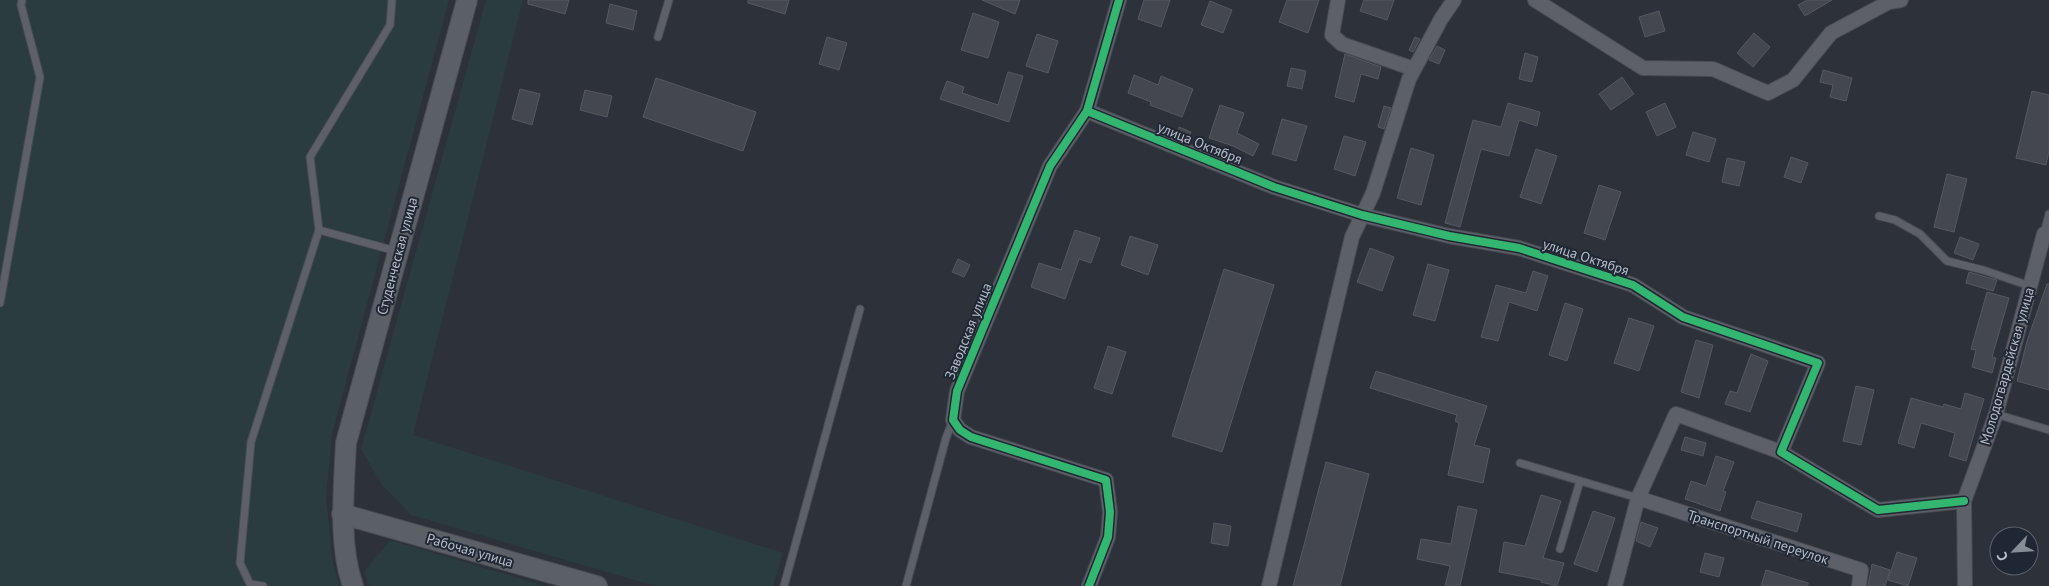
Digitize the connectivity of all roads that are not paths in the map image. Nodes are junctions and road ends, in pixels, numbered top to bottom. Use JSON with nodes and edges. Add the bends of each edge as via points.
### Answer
{"nodes":[{"id":1,"x":22,"y":0,"type":"edge"},
{"id":2,"x":392,"y":0,"type":"edge"},
{"id":3,"x":467,"y":0,"type":"edge"},
{"id":4,"x":670,"y":0,"type":"edge"},
{"id":5,"x":1119,"y":0,"type":"edge"},
{"id":6,"x":1338,"y":0,"type":"edge"},
{"id":7,"x":1454,"y":0,"type":"edge"},
{"id":8,"x":1535,"y":0,"type":"edge"},
{"id":9,"x":1901,"y":0,"type":"edge"},
{"id":10,"x":658,"y":37,"type":"dead end"},
{"id":11,"x":1414,"y":69,"type":"junction"},
{"id":12,"x":1087,"y":110,"type":"junction"},
{"id":13,"x":2049,"y":214,"type":"edge"},
{"id":14,"x":1362,"y":215,"type":"junction"},
{"id":15,"x":1879,"y":216,"type":"dead end"},
{"id":16,"x":319,"y":230,"type":"junction"},
{"id":17,"x":2046,"y":235,"type":"edge"},
{"id":18,"x":398,"y":251,"type":"junction"},
{"id":19,"x":2030,"y":286,"type":"junction"},
{"id":20,"x":0,"y":303,"type":"edge"},
{"id":21,"x":860,"y":309,"type":"dead end"},
{"id":22,"x":1996,"y":414,"type":"junction"},
{"id":23,"x":953,"y":420,"type":"junction"},
{"id":24,"x":2049,"y":430,"type":"edge"},
{"id":25,"x":1781,"y":452,"type":"junction"},
{"id":26,"x":1520,"y":463,"type":"dead end"},
{"id":27,"x":1580,"y":481,"type":"junction"},
{"id":28,"x":1638,"y":498,"type":"junction"},
{"id":29,"x":1964,"y":501,"type":"junction"},
{"id":30,"x":342,"y":514,"type":"junction"},
{"id":31,"x":1560,"y":549,"type":"dead end"},
{"id":32,"x":263,"y":586,"type":"edge"},
{"id":33,"x":353,"y":586,"type":"edge"},
{"id":34,"x":597,"y":586,"type":"edge"},
{"id":35,"x":784,"y":586,"type":"edge"},
{"id":36,"x":906,"y":586,"type":"edge"},
{"id":37,"x":1089,"y":586,"type":"edge"},
{"id":38,"x":1269,"y":586,"type":"edge"},
{"id":39,"x":1615,"y":586,"type":"edge"},
{"id":40,"x":1859,"y":586,"type":"edge"},
{"id":41,"x":1966,"y":586,"type":"edge"}],
"edges":[{"from":1,"to":20,"type":"lane","via":[[40,77]]},
{"from":2,"to":16,"type":"lane","via":[[390,24],[310,157]]},
{"from":3,"to":18,"type":"main road","name":"Студенческая улица"},
{"from":4,"to":10,"type":"lane"},
{"from":5,"to":12,"type":"street","name":"Заводская улица"},
{"from":6,"to":11,"type":"street","via":[[1332,35],[1342,44]]},
{"from":7,"to":11,"type":"street"},
{"from":8,"to":9,"type":"street","via":[[1643,68],[1713,69],[1768,93],[1793,80],[1831,33],[1889,2]]},
{"from":11,"to":14,"type":"street","via":[[1373,193]]},
{"from":12,"to":14,"type":"street","name":"улица Октября","via":[[1274,187]]},
{"from":12,"to":23,"type":"street","name":"Заводская улица","via":[[1050,166],[957,391]]},
{"from":13,"to":17,"type":"lane"},
{"from":14,"to":25,"type":"street","name":"улица Октября","via":[[1529,252],[1633,286],[1683,318],[1818,362]]},
{"from":14,"to":38,"type":"street","via":[[1352,237]]},
{"from":15,"to":19,"type":"lane","via":[[1896,220],[1920,234],[1947,261]]},
{"from":16,"to":18,"type":"lane"},
{"from":16,"to":32,"type":"lane","via":[[251,442],[240,563],[250,584]]},
{"from":17,"to":19,"type":"street","name":"Молодогвардейская улица"},
{"from":18,"to":30,"type":"main road","name":"Студенческая улица","via":[[346,444]]},
{"from":19,"to":22,"type":"street","name":"Молодогвардейская улица"},
{"from":21,"to":35,"type":"lane"},
{"from":22,"to":24,"type":"lane"},
{"from":22,"to":29,"type":"street","name":"Молодогвардейская улица"},
{"from":23,"to":36,"type":"lane"},
{"from":23,"to":37,"type":"street","via":[[965,434],[977,440],[1106,480],[1110,512],[1108,537]]},
{"from":25,"to":28,"type":"street","via":[[1676,414]]},
{"from":25,"to":29,"type":"street","via":[[1878,510]]},
{"from":26,"to":27,"type":"lane"},
{"from":27,"to":28,"type":"lane"},
{"from":27,"to":31,"type":"lane"},
{"from":28,"to":39,"type":"street"},
{"from":28,"to":40,"type":"street","name":"Транспортный переулок","via":[[1861,570]]},
{"from":29,"to":41,"type":"street"},
{"from":30,"to":33,"type":"main road","name":"Студенческая улица"},
{"from":30,"to":34,"type":"main road","name":"Рабочая улица"}]}
